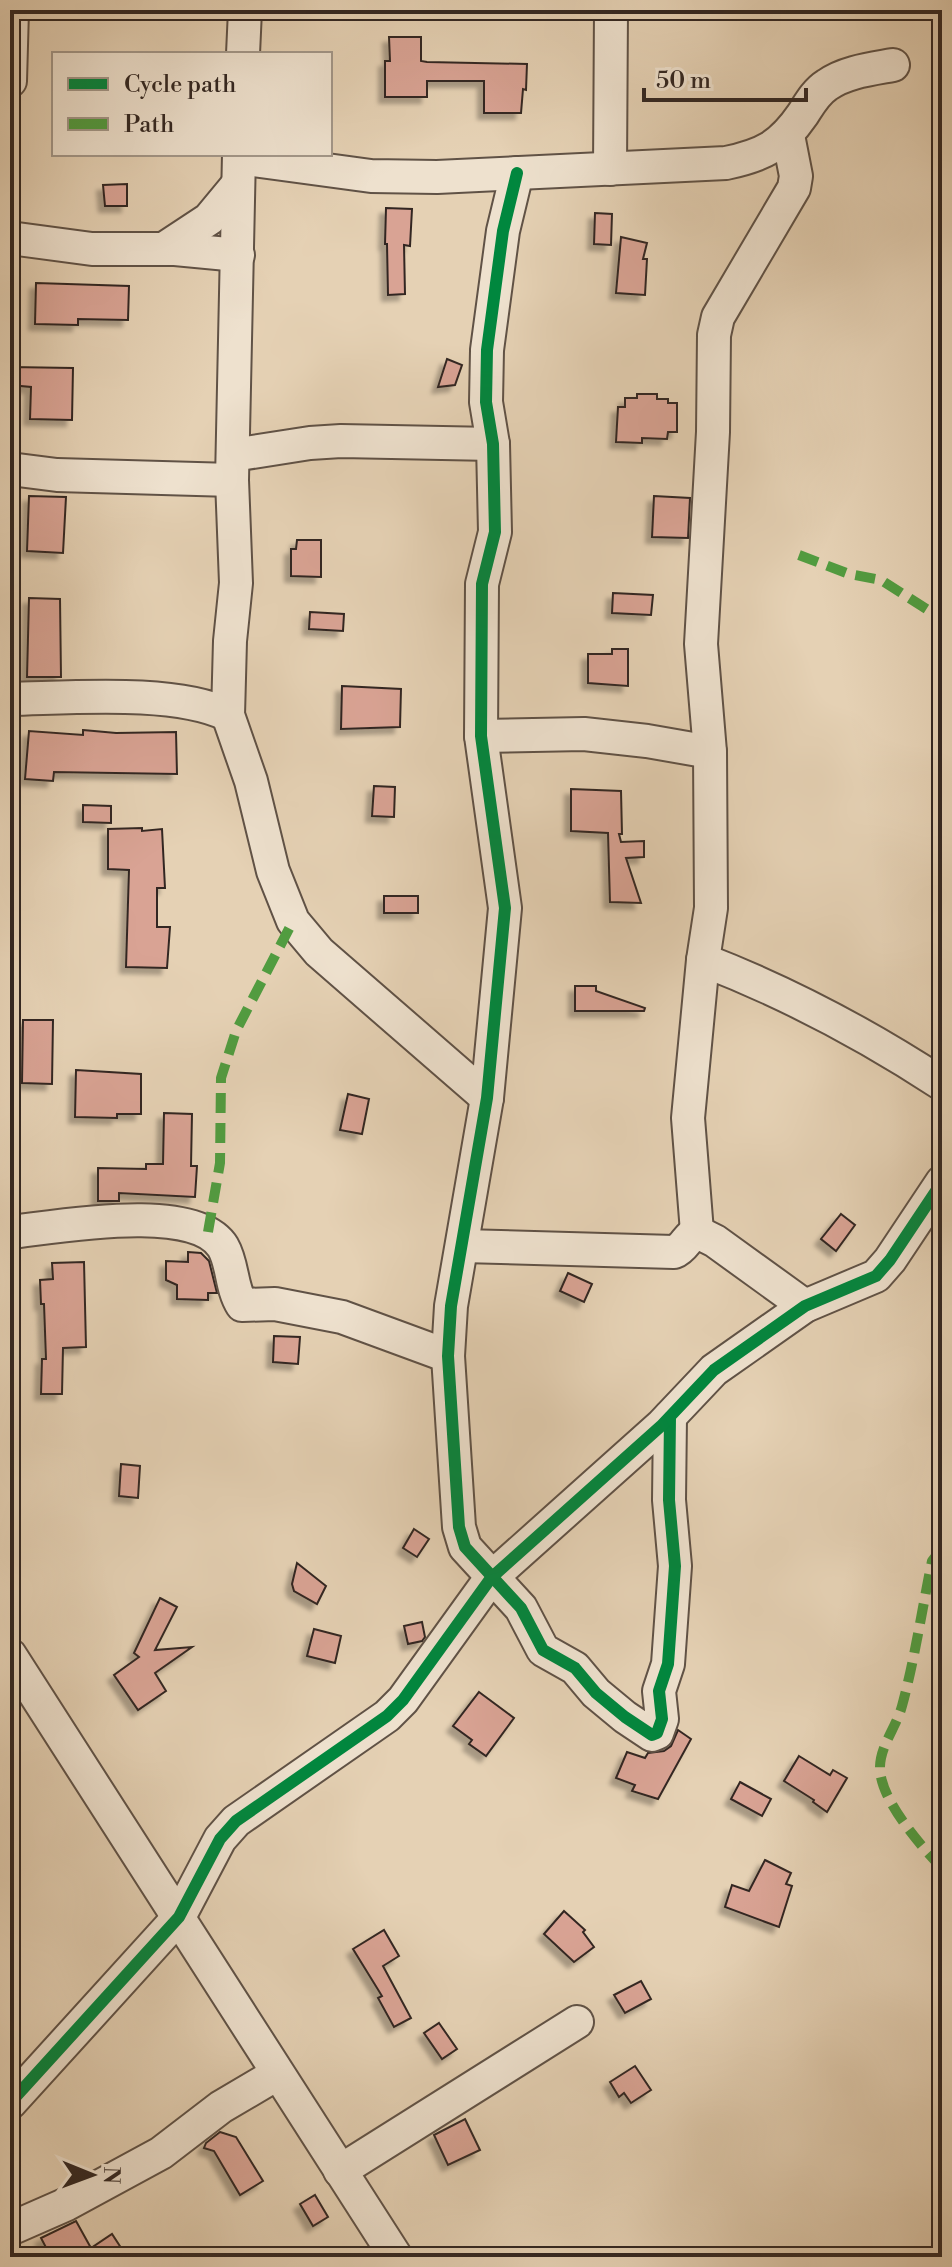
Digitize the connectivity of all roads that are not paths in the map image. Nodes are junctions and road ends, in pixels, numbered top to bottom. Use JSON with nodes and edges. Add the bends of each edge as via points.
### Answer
{"nodes":[{"id":1,"x":12,"y":10,"type":"edge"},
{"id":2,"x":245,"y":10,"type":"edge"},
{"id":3,"x":611,"y":10,"type":"edge"},
{"id":4,"x":243,"y":52,"type":"edge"},
{"id":5,"x":893,"y":65,"type":"dead end"},
{"id":6,"x":10,"y":81,"type":"edge"},
{"id":7,"x":788,"y":135,"type":"junction"},
{"id":8,"x":239,"y":165,"type":"edge"},
{"id":9,"x":610,"y":169,"type":"junction"},
{"id":10,"x":517,"y":173,"type":"junction"},
{"id":11,"x":10,"y":238,"type":"edge"},
{"id":12,"x":165,"y":248,"type":"junction"},
{"id":13,"x":238,"y":255,"type":"junction"},
{"id":14,"x":493,"y":444,"type":"junction"},
{"id":15,"x":233,"y":467,"type":"junction"},
{"id":16,"x":10,"y":469,"type":"edge"},
{"id":17,"x":10,"y":699,"type":"edge"},
{"id":18,"x":228,"y":715,"type":"junction"},
{"id":19,"x":481,"y":736,"type":"junction"},
{"id":20,"x":710,"y":752,"type":"junction"},
{"id":21,"x":703,"y":960,"type":"junction"},
{"id":22,"x":942,"y":1084,"type":"edge"},
{"id":23,"x":487,"y":1098,"type":"junction"},
{"id":24,"x":942,"y":1182,"type":"edge"},
{"id":25,"x":10,"y":1232,"type":"edge"},
{"id":26,"x":697,"y":1232,"type":"junction"},
{"id":27,"x":463,"y":1246,"type":"junction"},
{"id":28,"x":805,"y":1306,"type":"junction"},
{"id":29,"x":448,"y":1356,"type":"junction"},
{"id":30,"x":670,"y":1417,"type":"junction"},
{"id":31,"x":491,"y":1578,"type":"junction"},
{"id":32,"x":10,"y":1655,"type":"edge"},
{"id":33,"x":179,"y":1917,"type":"junction"},
{"id":34,"x":577,"y":2022,"type":"dead end"},
{"id":35,"x":277,"y":2074,"type":"junction"},
{"id":36,"x":10,"y":2103,"type":"edge"},
{"id":37,"x":340,"y":2171,"type":"junction"},
{"id":38,"x":10,"y":2229,"type":"edge"},
{"id":39,"x":396,"y":2257,"type":"edge"}],
"edges":[{"from":1,"to":6,"type":"street"},
{"from":2,"to":4,"type":"street"},
{"from":3,"to":9,"type":"street"},
{"from":5,"to":7,"type":"street","via":[[829,83]]},
{"from":7,"to":9,"type":"street","via":[[751,158],[726,163]]},
{"from":7,"to":20,"type":"street","via":[[794,188],[718,317],[714,335],[701,644]]},
{"from":8,"to":10,"type":"street","via":[[371,176]]},
{"from":8,"to":12,"type":"street","via":[[209,219]]},
{"from":8,"to":13,"type":"street"},
{"from":9,"to":10,"type":"street"},
{"from":10,"to":14,"type":"street","via":[[503,231],[487,350],[486,402]]},
{"from":11,"to":12,"type":"street","via":[[92,249]]},
{"from":12,"to":13,"type":"street"},
{"from":13,"to":15,"type":"street"},
{"from":14,"to":15,"type":"street","via":[[310,443]]},
{"from":14,"to":19,"type":"street","via":[[495,532],[482,584]]},
{"from":15,"to":16,"type":"street","via":[[57,475]]},
{"from":15,"to":18,"type":"street","via":[[236,583]]},
{"from":17,"to":18,"type":"street","via":[[167,700],[209,706]]},
{"from":18,"to":23,"type":"street","via":[[273,871],[293,921],[319,952]]},
{"from":19,"to":20,"type":"street","via":[[584,734]]},
{"from":19,"to":23,"type":"street","via":[[505,908]]},
{"from":20,"to":21,"type":"street","via":[[711,908]]},
{"from":21,"to":22,"type":"street","via":[[828,1017]]},
{"from":21,"to":26,"type":"street","via":[[688,1118]]},
{"from":23,"to":27,"type":"street"},
{"from":24,"to":28,"type":"street","via":[[876,1276]]},
{"from":25,"to":29,"type":"street","via":[[125,1221],[184,1223],[208,1232],[222,1246],[242,1305],[275,1304],[342,1317]]},
{"from":26,"to":27,"type":"street","via":[[674,1252]]},
{"from":26,"to":28,"type":"street"},
{"from":27,"to":29,"type":"street"},
{"from":28,"to":30,"type":"street","via":[[714,1370]]},
{"from":29,"to":31,"type":"street","via":[[461,1537]]},
{"from":30,"to":31,"type":"street"},
{"from":30,"to":31,"type":"street","via":[[675,1566],[657,1733],[650,1734],[625,1717],[575,1668],[543,1650],[521,1608]]},
{"from":31,"to":33,"type":"street","via":[[387,1716],[236,1821],[220,1839]]},
{"from":32,"to":33,"type":"street"},
{"from":33,"to":35,"type":"street"},
{"from":33,"to":36,"type":"street"},
{"from":34,"to":37,"type":"street"},
{"from":35,"to":37,"type":"street"},
{"from":35,"to":38,"type":"street","via":[[221,2107],[161,2153]]},
{"from":37,"to":39,"type":"street"}]}
